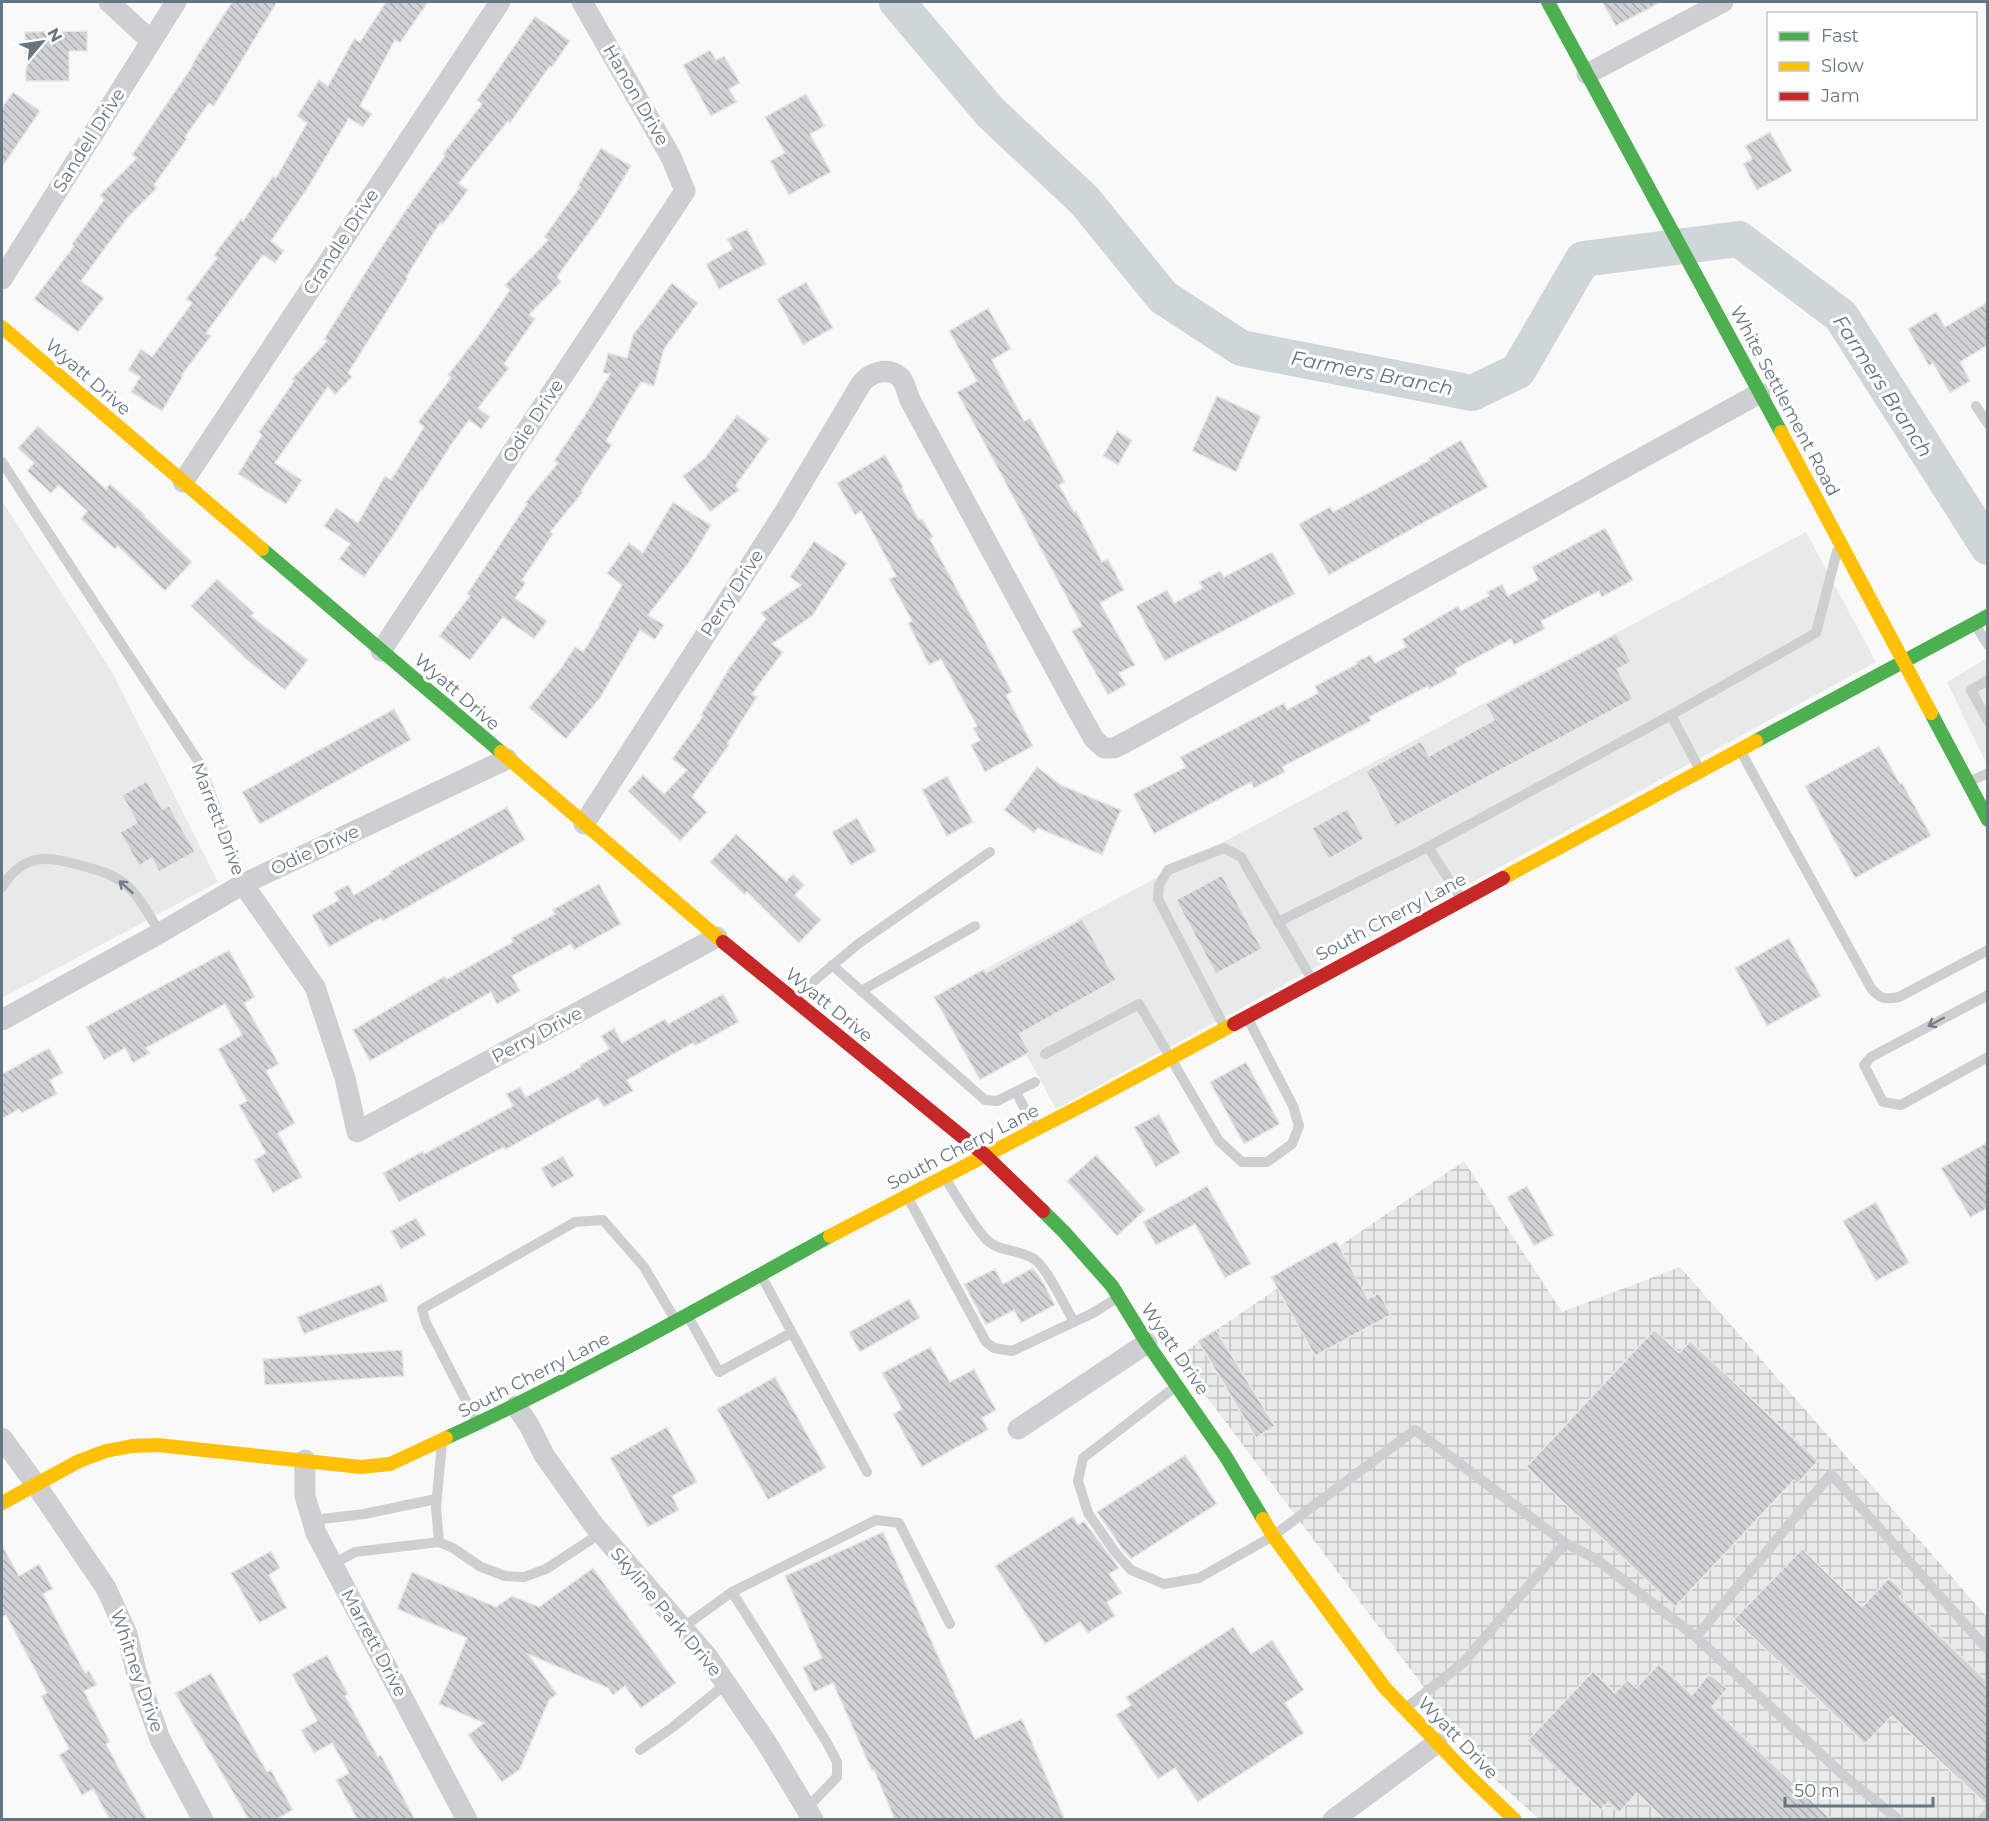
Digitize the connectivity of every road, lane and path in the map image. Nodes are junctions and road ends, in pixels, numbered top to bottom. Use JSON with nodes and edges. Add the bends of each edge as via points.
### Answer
{"nodes":[{"id":1,"x":109,"y":2,"type":"edge"},
{"id":2,"x":176,"y":2,"type":"edge"},
{"id":3,"x":500,"y":2,"type":"edge"},
{"id":4,"x":582,"y":2,"type":"edge"},
{"id":5,"x":1548,"y":2,"type":"edge"},
{"id":6,"x":1722,"y":2,"type":"edge"},
{"id":7,"x":152,"y":41,"type":"junction"},
{"id":8,"x":1587,"y":74,"type":"junction"},
{"id":9,"x":685,"y":191,"type":"joint"},
{"id":10,"x":2,"y":279,"type":"edge"},
{"id":11,"x":2,"y":327,"type":"edge"},
{"id":12,"x":1760,"y":393,"type":"junction"},
{"id":13,"x":1976,"y":406,"type":"dead end"},
{"id":14,"x":1988,"y":424,"type":"edge"},
{"id":15,"x":2,"y":462,"type":"edge"},
{"id":16,"x":183,"y":482,"type":"junction"},
{"id":17,"x":1839,"y":542,"type":"junction"},
{"id":18,"x":1981,"y":620,"type":"edge"},
{"id":19,"x":1988,"y":645,"type":"edge"},
{"id":20,"x":381,"y":651,"type":"junction"},
{"id":21,"x":1903,"y":661,"type":"junction"},
{"id":22,"x":1988,"y":680,"type":"edge"},
{"id":23,"x":1671,"y":715,"type":"junction"},
{"id":24,"x":1988,"y":721,"type":"edge"},
{"id":25,"x":1740,"y":749,"type":"junction"},
{"id":26,"x":507,"y":759,"type":"junction"},
{"id":27,"x":1700,"y":771,"type":"junction"},
{"id":28,"x":1988,"y":773,"type":"edge"},
{"id":29,"x":1968,"y":783,"type":"junction"},
{"id":30,"x":1988,"y":820,"type":"edge"},
{"id":31,"x":584,"y":824,"type":"junction"},
{"id":32,"x":1428,"y":847,"type":"junction"},
{"id":33,"x":990,"y":852,"type":"dead end"},
{"id":34,"x":243,"y":884,"type":"junction"},
{"id":35,"x":2,"y":887,"type":"edge"},
{"id":36,"x":1462,"y":900,"type":"junction"},
{"id":37,"x":1278,"y":922,"type":"junction"},
{"id":38,"x":975,"y":926,"type":"dead end"},
{"id":39,"x":160,"y":933,"type":"junction"},
{"id":40,"x":717,"y":937,"type":"junction"},
{"id":41,"x":1988,"y":950,"type":"edge"},
{"id":42,"x":832,"y":965,"type":"junction"},
{"id":43,"x":1312,"y":981,"type":"junction"},
{"id":44,"x":861,"y":991,"type":"junction"},
{"id":45,"x":1988,"y":995,"type":"edge"},
{"id":46,"x":793,"y":999,"type":"junction"},
{"id":47,"x":1246,"y":1016,"type":"junction"},
{"id":48,"x":2,"y":1018,"type":"edge"},
{"id":49,"x":1225,"y":1028,"type":"junction"},
{"id":50,"x":1045,"y":1054,"type":"dead end"},
{"id":51,"x":1988,"y":1057,"type":"edge"},
{"id":52,"x":1170,"y":1058,"type":"junction"},
{"id":53,"x":1035,"y":1082,"type":"dead end"},
{"id":54,"x":1016,"y":1092,"type":"junction"},
{"id":55,"x":1035,"y":1130,"type":"junction"},
{"id":56,"x":357,"y":1132,"type":"joint"},
{"id":57,"x":986,"y":1156,"type":"junction"},
{"id":58,"x":944,"y":1178,"type":"junction"},
{"id":59,"x":907,"y":1196,"type":"junction"},
{"id":60,"x":760,"y":1274,"type":"junction"},
{"id":61,"x":1119,"y":1297,"type":"junction"},
{"id":62,"x":682,"y":1318,"type":"junction"},
{"id":63,"x":1074,"y":1322,"type":"junction"},
{"id":64,"x":791,"y":1333,"type":"junction"},
{"id":65,"x":1147,"y":1343,"type":"junction"},
{"id":66,"x":1177,"y":1386,"type":"junction"},
{"id":67,"x":516,"y":1406,"type":"junction"},
{"id":68,"x":478,"y":1424,"type":"junction"},
{"id":69,"x":1018,"y":1429,"type":"dead end"},
{"id":70,"x":2,"y":1438,"type":"edge"},
{"id":71,"x":442,"y":1440,"type":"junction"},
{"id":72,"x":305,"y":1461,"type":"junction"},
{"id":73,"x":867,"y":1472,"type":"dead end"},
{"id":74,"x":36,"y":1485,"type":"junction"},
{"id":75,"x":436,"y":1499,"type":"junction"},
{"id":76,"x":2,"y":1503,"type":"edge"},
{"id":77,"x":313,"y":1520,"type":"junction"},
{"id":78,"x":601,"y":1533,"type":"junction"},
{"id":79,"x":1273,"y":1536,"type":"junction"},
{"id":80,"x":439,"y":1542,"type":"junction"},
{"id":81,"x":1565,"y":1544,"type":"junction"},
{"id":82,"x":333,"y":1564,"type":"junction"},
{"id":83,"x":732,"y":1592,"type":"junction"},
{"id":84,"x":950,"y":1624,"type":"dead end"},
{"id":85,"x":682,"y":1628,"type":"junction"},
{"id":86,"x":1696,"y":1637,"type":"junction"},
{"id":87,"x":1988,"y":1650,"type":"edge"},
{"id":88,"x":726,"y":1684,"type":"junction"},
{"id":89,"x":1405,"y":1709,"type":"junction"},
{"id":90,"x":1437,"y":1743,"type":"junction"},
{"id":91,"x":640,"y":1750,"type":"dead end"},
{"id":92,"x":1988,"y":1813,"type":"edge"},
{"id":93,"x":810,"y":1814,"type":"edge"},
{"id":94,"x":202,"y":1820,"type":"edge"},
{"id":95,"x":466,"y":1820,"type":"edge"},
{"id":96,"x":1333,"y":1820,"type":"edge"},
{"id":97,"x":1515,"y":1820,"type":"edge"},
{"id":98,"x":1899,"y":1820,"type":"edge"},
{"id":99,"x":1982,"y":1820,"type":"edge"}],
"edges":[{"from":1,"to":7,"type":"street"},
{"from":2,"to":7,"type":"street","name":"Sandell Drive"},
{"from":3,"to":16,"type":"street","name":"Crandle Drive"},
{"from":4,"to":9,"type":"street","name":"Hanon Drive","via":[[671,157]]},
{"from":5,"to":8,"type":"street","name":"White Settlement Road"},
{"from":6,"to":8,"type":"street"},
{"from":7,"to":10,"type":"street","name":"Sandell Drive"},
{"from":8,"to":12,"type":"street","name":"White Settlement Road"},
{"from":9,"to":20,"type":"street","name":"Odie Drive"},
{"from":11,"to":16,"type":"street","name":"Wyatt Drive"},
{"from":12,"to":17,"type":"street","name":"White Settlement Road"},
{"from":12,"to":31,"type":"street","name":"Perry Drive","via":[[1114,748],[1104,748],[1094,739],[901,378],[890,372],[868,375]]},
{"from":13,"to":14,"type":"lane"},
{"from":15,"to":34,"type":"lane","name":"Marrett Drive","via":[[200,764]]},
{"from":16,"to":20,"type":"street","name":"Wyatt Drive"},
{"from":17,"to":21,"type":"street","name":"White Settlement Road"},
{"from":17,"to":23,"type":"lane","via":[[1816,633]]},
{"from":18,"to":19,"type":"lane"},
{"from":18,"to":21,"type":"street","name":"South Cherry Lane"},
{"from":20,"to":26,"type":"street","name":"Wyatt Drive"},
{"from":21,"to":25,"type":"street","name":"South Cherry Lane"},
{"from":21,"to":29,"type":"street","name":"White Settlement Road"},
{"from":22,"to":24,"type":"lane","via":[[1971,690]]},
{"from":23,"to":27,"type":"lane"},
{"from":23,"to":32,"type":"lane"},
{"from":25,"to":27,"type":"street","name":"South Cherry Lane"},
{"from":25,"to":41,"type":"lane","via":[[1879,997],[1899,997]]},
{"from":26,"to":31,"type":"street","name":"Wyatt Drive"},
{"from":26,"to":34,"type":"street","name":"Odie Drive"},
{"from":27,"to":36,"type":"street","name":"South Cherry Lane"},
{"from":28,"to":29,"type":"lane"},
{"from":29,"to":30,"type":"street","name":"White Settlement Road"},
{"from":31,"to":40,"type":"street","name":"Wyatt Drive"},
{"from":32,"to":36,"type":"lane"},
{"from":32,"to":37,"type":"lane"},
{"from":33,"to":42,"type":"lane"},
{"from":34,"to":39,"type":"street","name":"Odie Drive"},
{"from":34,"to":56,"type":"street","name":"Marrett Drive","via":[[315,987],[345,1078]]},
{"from":39,"to":35,"type":"lane","one_way":true,"via":[[126,885],[103,871],[40,858],[19,866]]},
{"from":36,"to":43,"type":"street","name":"South Cherry Lane"},
{"from":37,"to":43,"type":"lane"},
{"from":37,"to":49,"type":"lane","via":[[1241,857],[1224,848],[1168,870],[1159,885],[1158,899]]},
{"from":38,"to":44,"type":"lane"},
{"from":39,"to":48,"type":"street","name":"Odie Drive"},
{"from":40,"to":46,"type":"street","name":"Wyatt Drive"},
{"from":40,"to":56,"type":"street","name":"Perry Drive"},
{"from":42,"to":44,"type":"lane"},
{"from":42,"to":46,"type":"lane"},
{"from":43,"to":47,"type":"street","name":"South Cherry Lane"},
{"from":44,"to":54,"type":"lane","via":[[980,1097],[991,1102]]},
{"from":45,"to":51,"type":"lane","one_way":true,"via":[[1871,1057],[1864,1065],[1883,1101],[1901,1105]]},
{"from":46,"to":57,"type":"street","name":"Wyatt Drive"},
{"from":47,"to":49,"type":"street","name":"South Cherry Lane"},
{"from":47,"to":52,"type":"lane","via":[[1293,1106],[1299,1126],[1292,1144],[1267,1162],[1242,1162],[1219,1141]]},
{"from":49,"to":52,"type":"street","name":"South Cherry Lane"},
{"from":50,"to":52,"type":"lane","via":[[1139,1004]]},
{"from":52,"to":55,"type":"street","name":"South Cherry Lane"},
{"from":53,"to":54,"type":"lane"},
{"from":54,"to":55,"type":"lane"},
{"from":55,"to":57,"type":"street","name":"South Cherry Lane"},
{"from":57,"to":58,"type":"street","name":"South Cherry Lane"},
{"from":57,"to":61,"type":"street","name":"Wyatt Drive","via":[[1065,1233]]},
{"from":58,"to":59,"type":"street","name":"South Cherry Lane"},
{"from":58,"to":63,"type":"lane","via":[[996,1248],[1036,1259]]},
{"from":59,"to":60,"type":"street","name":"South Cherry Lane"},
{"from":59,"to":63,"type":"lane","via":[[986,1342],[994,1348],[1012,1351]]},
{"from":60,"to":62,"type":"street","name":"South Cherry Lane"},
{"from":60,"to":64,"type":"lane"},
{"from":61,"to":63,"type":"lane"},
{"from":61,"to":65,"type":"street","name":"Wyatt Drive"},
{"from":62,"to":64,"type":"lane","via":[[719,1372]]},
{"from":62,"to":67,"type":"street","name":"South Cherry Lane"},
{"from":62,"to":68,"type":"lane","via":[[603,1220],[575,1222],[422,1309]]},
{"from":64,"to":73,"type":"lane"},
{"from":65,"to":66,"type":"street","name":"Wyatt Drive"},
{"from":65,"to":69,"type":"street"},
{"from":66,"to":79,"type":"street","name":"Wyatt Drive"},
{"from":66,"to":79,"type":"lane","via":[[1083,1458],[1078,1481],[1088,1513],[1131,1570],[1164,1584],[1199,1578]]},
{"from":67,"to":68,"type":"street","name":"South Cherry Lane"},
{"from":67,"to":78,"type":"street","name":"Skyline Park Drive","via":[[544,1455]]},
{"from":68,"to":71,"type":"street","name":"South Cherry Lane"},
{"from":70,"to":74,"type":"street","name":"Whitney Drive"},
{"from":71,"to":72,"type":"street","name":"South Cherry Lane","via":[[390,1464],[361,1467]]},
{"from":71,"to":75,"type":"lane"},
{"from":72,"to":74,"type":"street","name":"South Cherry Lane","via":[[158,1445],[127,1446],[81,1460]]},
{"from":72,"to":77,"type":"street","name":"Marrett Drive","via":[[305,1496]]},
{"from":74,"to":76,"type":"street","name":"South Cherry Lane"},
{"from":74,"to":94,"type":"street","name":"Whitney Drive","via":[[106,1588],[127,1634],[160,1739]]},
{"from":75,"to":77,"type":"lane"},
{"from":75,"to":80,"type":"lane"},
{"from":77,"to":82,"type":"street","name":"Marrett Drive"},
{"from":78,"to":80,"type":"lane","via":[[546,1569],[524,1577],[505,1576],[481,1567]]},
{"from":78,"to":85,"type":"street","name":"Skyline Park Drive"},
{"from":79,"to":81,"type":"lane","via":[[1415,1430]]},
{"from":79,"to":89,"type":"street","name":"Wyatt Drive","via":[[1385,1688]]},
{"from":80,"to":82,"type":"lane","via":[[355,1552]]},
{"from":81,"to":86,"type":"lane","via":[[1596,1559]]},
{"from":81,"to":89,"type":"lane","via":[[1464,1663]]},
{"from":82,"to":95,"type":"street","name":"Marrett Drive"},
{"from":83,"to":84,"type":"lane","via":[[876,1520],[899,1522]]},
{"from":83,"to":85,"type":"lane"},
{"from":83,"to":93,"type":"lane","via":[[837,1762],[837,1777]]},
{"from":85,"to":88,"type":"street","name":"Skyline Park Drive"},
{"from":86,"to":87,"type":"lane","via":[[1831,1474]]},
{"from":86,"to":98,"type":"lane","via":[[1842,1774]]},
{"from":88,"to":91,"type":"lane"},
{"from":88,"to":93,"type":"street","name":"Skyline Park Drive"},
{"from":89,"to":90,"type":"street","name":"Wyatt Drive"},
{"from":90,"to":96,"type":"street"},
{"from":90,"to":97,"type":"street","name":"Wyatt Drive"},
{"from":92,"to":99,"type":"lane"}]}
